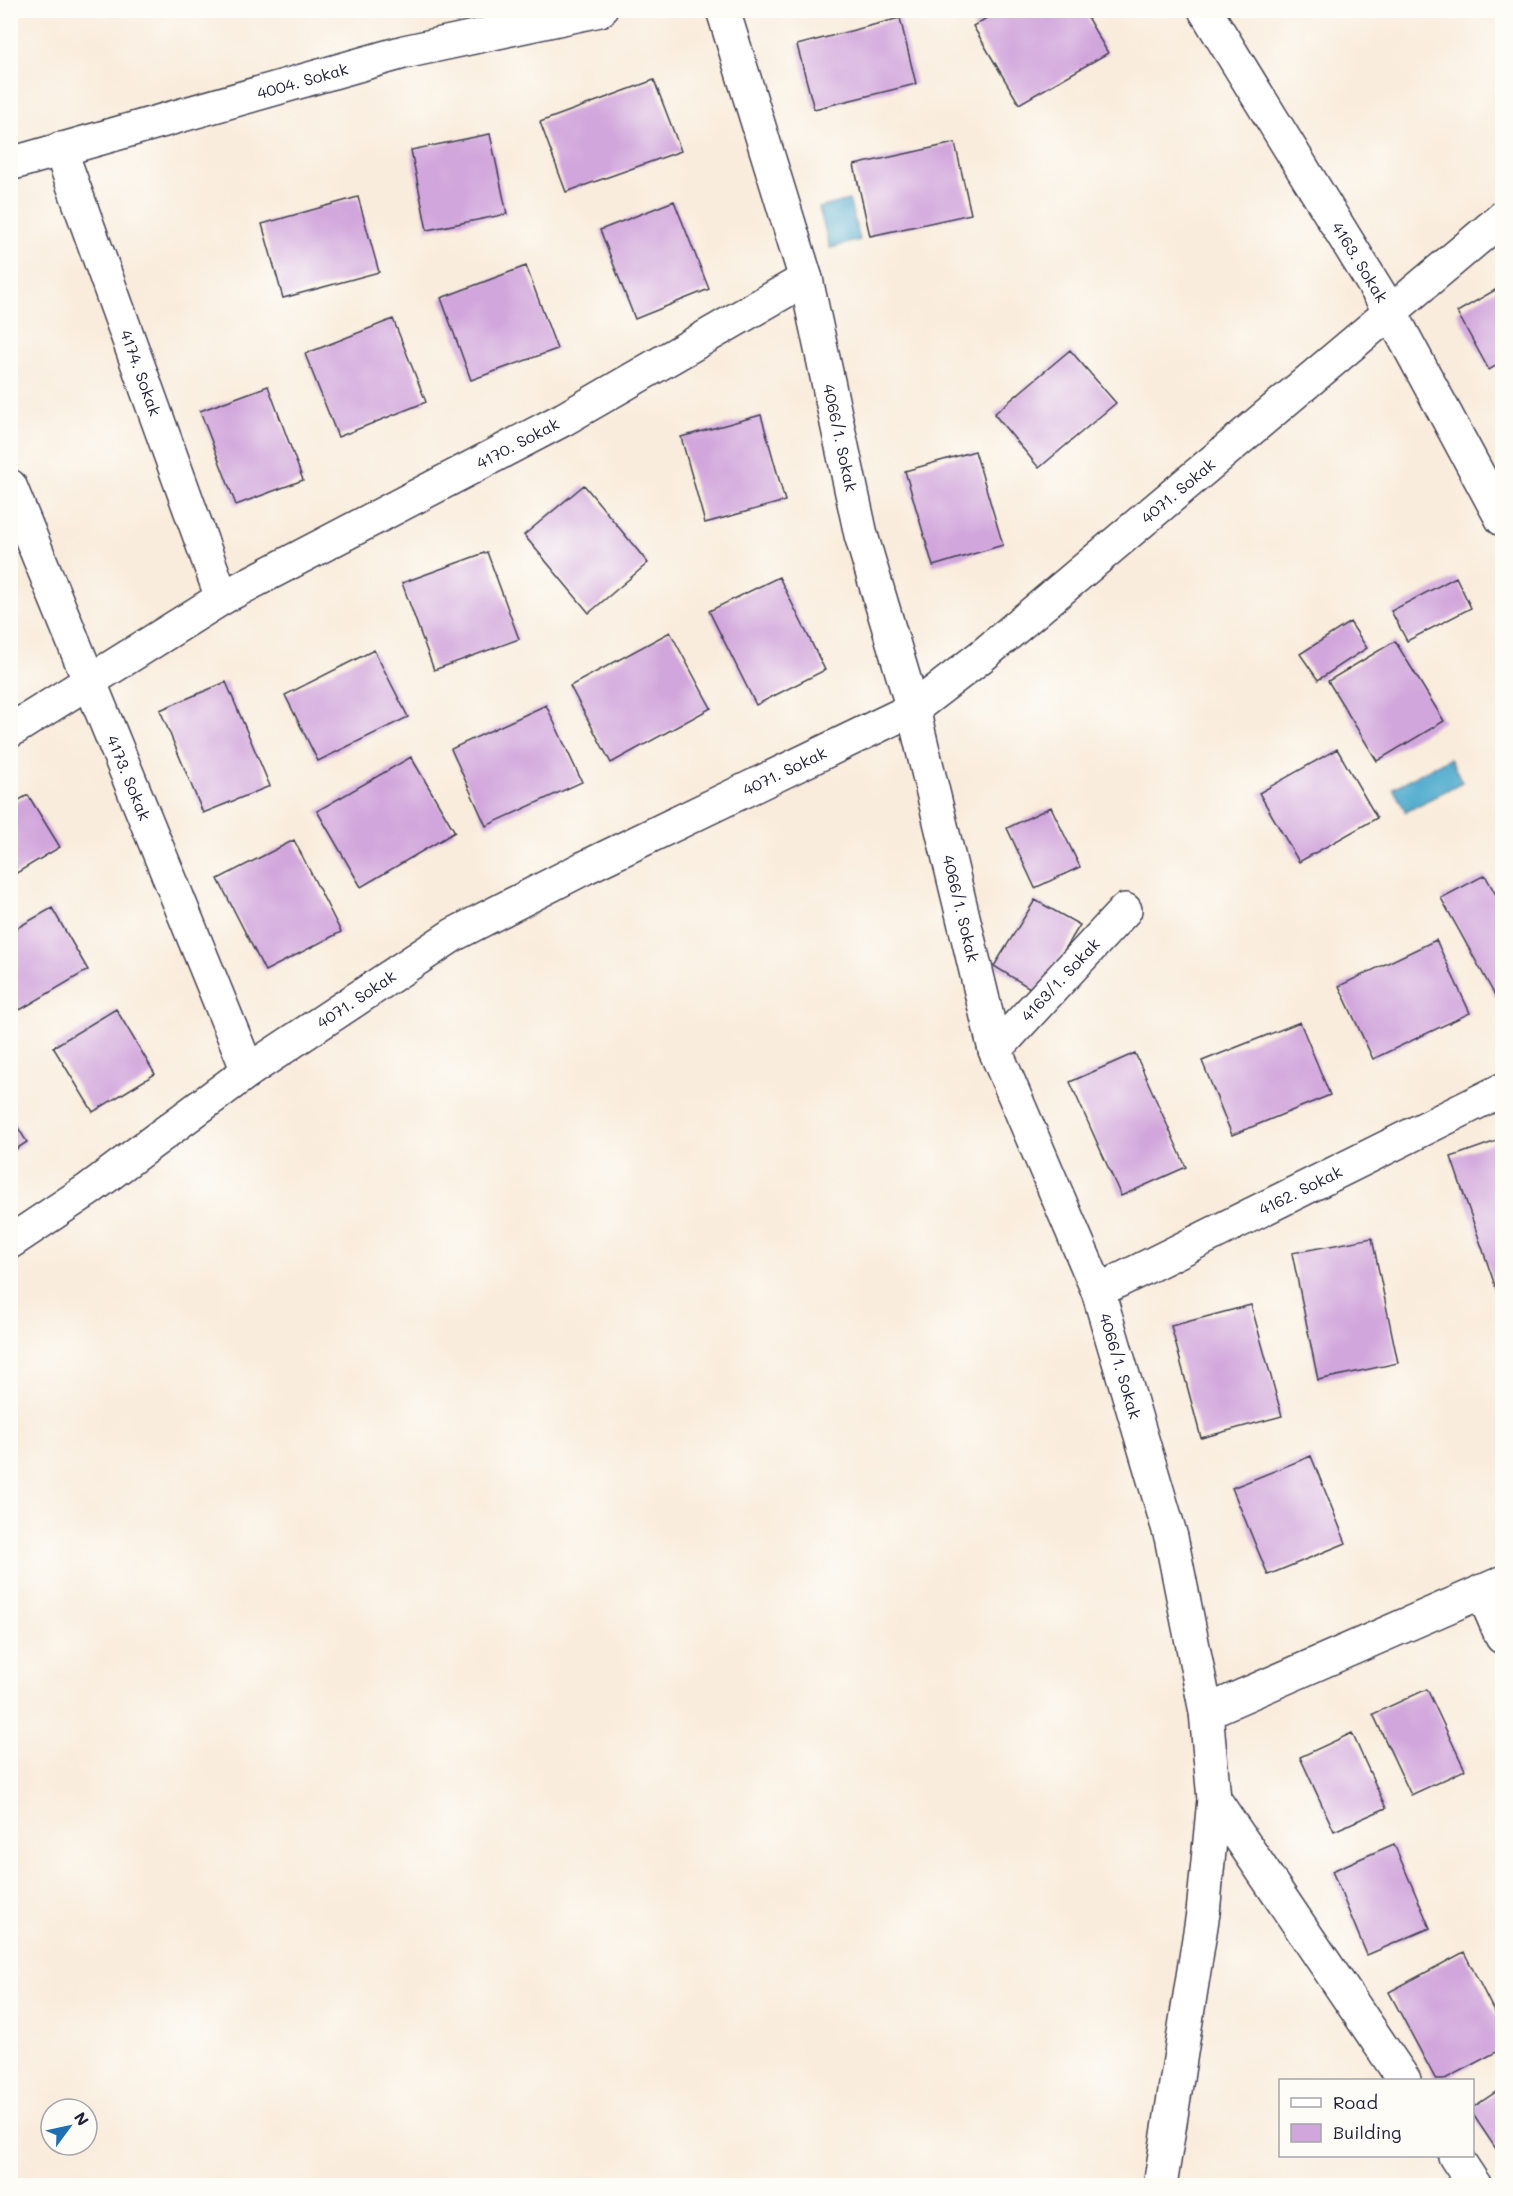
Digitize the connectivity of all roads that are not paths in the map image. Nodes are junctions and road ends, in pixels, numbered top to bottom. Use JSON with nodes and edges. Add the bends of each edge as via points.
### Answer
{"nodes":[{"id":1,"x":600,"y":10,"type":"edge"},
{"id":2,"x":723,"y":10,"type":"edge"},
{"id":3,"x":1205,"y":10,"type":"edge"},
{"id":4,"x":60,"y":149,"type":"junction"},
{"id":5,"x":10,"y":164,"type":"edge"},
{"id":6,"x":1503,"y":218,"type":"edge"},
{"id":7,"x":806,"y":279,"type":"junction"},
{"id":8,"x":1390,"y":311,"type":"junction"},
{"id":9,"x":10,"y":486,"type":"edge"},
{"id":10,"x":1503,"y":519,"type":"edge"},
{"id":11,"x":222,"y":598,"type":"junction"},
{"id":12,"x":92,"y":681,"type":"junction"},
{"id":13,"x":913,"y":709,"type":"junction"},
{"id":14,"x":10,"y":731,"type":"edge"},
{"id":15,"x":1125,"y":910,"type":"dead end"},
{"id":16,"x":995,"y":1050,"type":"junction"},
{"id":17,"x":248,"y":1071,"type":"junction"},
{"id":18,"x":1503,"y":1090,"type":"edge"},
{"id":19,"x":10,"y":1242,"type":"edge"},
{"id":20,"x":1098,"y":1291,"type":"junction"},
{"id":21,"x":1492,"y":1587,"type":"edge"},
{"id":22,"x":1503,"y":1637,"type":"edge"},
{"id":23,"x":1206,"y":1712,"type":"junction"},
{"id":24,"x":1214,"y":1799,"type":"junction"},
{"id":25,"x":1403,"y":2079,"type":"edge"},
{"id":26,"x":1456,"y":2157,"type":"edge"},
{"id":27,"x":1167,"y":2178,"type":"edge"},
{"id":28,"x":1475,"y":2186,"type":"edge"}],
"edges":[{"from":1,"to":4,"type":"street","name":"4004. Sokak","via":[[404,52]]},
{"from":2,"to":7,"type":"street","name":"4066/1. Sokak"},
{"from":3,"to":8,"type":"street","name":"4163. Sokak"},
{"from":4,"to":5,"type":"street","name":"4004. Sokak"},
{"from":4,"to":11,"type":"street","name":"4174. Sokak"},
{"from":6,"to":8,"type":"street","name":"4071. Sokak"},
{"from":7,"to":11,"type":"street","name":"4170. Sokak","via":[[564,419]]},
{"from":7,"to":13,"type":"street","name":"4066/1. Sokak","via":[[861,535]]},
{"from":8,"to":10,"type":"street","name":"4163. Sokak"},
{"from":8,"to":13,"type":"street","name":"4071. Sokak","via":[[983,655]]},
{"from":9,"to":12,"type":"street","name":"4173. Sokak"},
{"from":11,"to":12,"type":"street","name":"4170. Sokak"},
{"from":12,"to":14,"type":"street"},
{"from":12,"to":17,"type":"street","name":"4173. Sokak"},
{"from":13,"to":16,"type":"street","name":"4066/1. Sokak"},
{"from":13,"to":17,"type":"street","name":"4071. Sokak","via":[[453,935]]},
{"from":15,"to":16,"type":"street","name":"4163/1. Sokak"},
{"from":16,"to":20,"type":"street","name":"4066/1. Sokak"},
{"from":17,"to":19,"type":"street","name":"4071. Sokak","via":[[88,1191]]},
{"from":18,"to":20,"type":"street","name":"4162. Sokak"},
{"from":20,"to":23,"type":"street","name":"4066/1. Sokak","via":[[1172,1537]]},
{"from":21,"to":22,"type":"street"},
{"from":21,"to":23,"type":"street"},
{"from":23,"to":24,"type":"street","name":"4066/1. Sokak"},
{"from":24,"to":25,"type":"street"},
{"from":24,"to":27,"type":"street","name":"4066/1. Sokak","via":[[1203,1913]]},
{"from":26,"to":28,"type":"street"}]}
